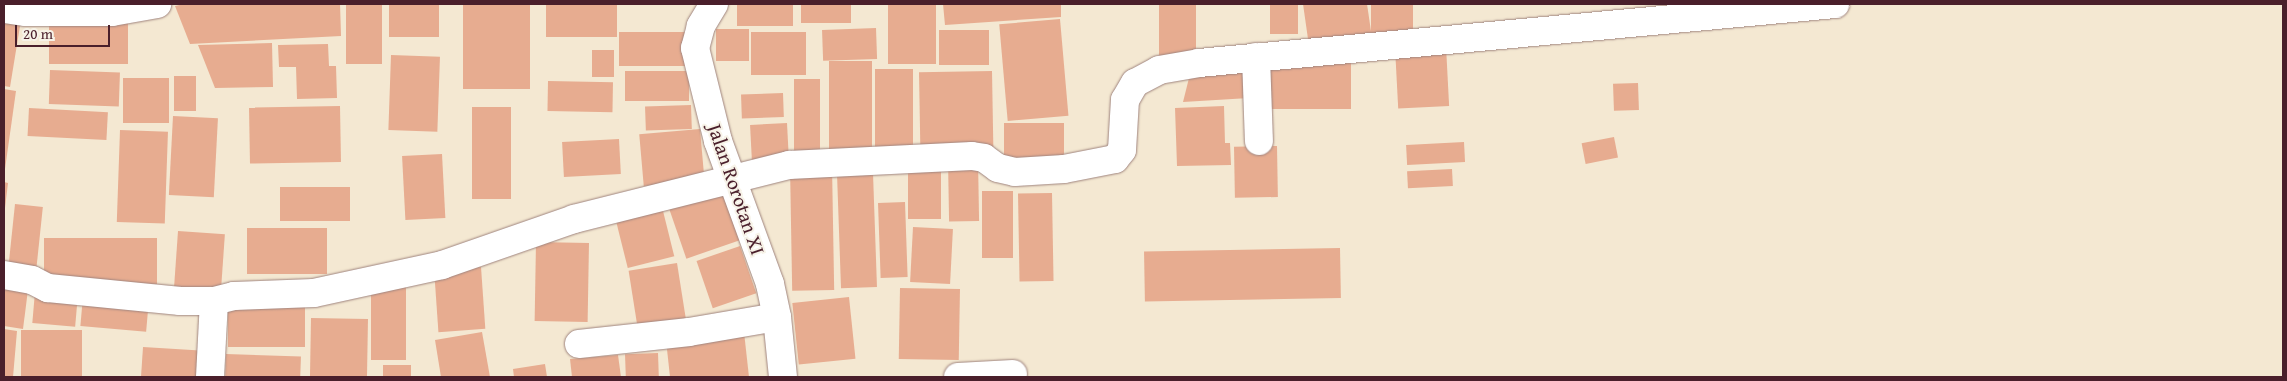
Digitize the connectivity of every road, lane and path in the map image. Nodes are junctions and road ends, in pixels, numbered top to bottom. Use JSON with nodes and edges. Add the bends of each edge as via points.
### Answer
{"nodes":[{"id":1,"x":157,"y":4,"type":"edge"},
{"id":2,"x":714,"y":4,"type":"edge"},
{"id":3,"x":1836,"y":4,"type":"edge"},
{"id":4,"x":4,"y":9,"type":"edge"},
{"id":5,"x":1256,"y":58,"type":"junction"},
{"id":6,"x":1260,"y":141,"type":"dead end"},
{"id":7,"x":730,"y":179,"type":"junction"},
{"id":8,"x":4,"y":275,"type":"edge"},
{"id":9,"x":214,"y":301,"type":"junction"},
{"id":10,"x":777,"y":317,"type":"junction"},
{"id":11,"x":579,"y":344,"type":"dead end"},
{"id":12,"x":1013,"y":374,"type":"dead end"},
{"id":13,"x":210,"y":377,"type":"edge"},
{"id":14,"x":783,"y":377,"type":"edge"},
{"id":15,"x":958,"y":377,"type":"edge"}],
"edges":[{"from":1,"to":4,"type":"street","via":[[112,12]]},
{"from":2,"to":7,"type":"street","name":"Jalan Rorotan XI","via":[[701,26],[695,48]]},
{"from":3,"to":5,"type":"street"},
{"from":5,"to":6,"type":"street"},
{"from":5,"to":7,"type":"street","via":[[1159,70],[1135,83],[1125,100],[1122,150],[1115,159],[1091,165],[1015,172],[972,156],[924,157],[789,165]]},
{"from":7,"to":9,"type":"street","via":[[574,219],[442,265],[314,293],[234,296]]},
{"from":7,"to":10,"type":"street","name":"Jalan Rorotan XI","via":[[770,284]]},
{"from":8,"to":9,"type":"street","via":[[32,280],[48,288],[180,301]]},
{"from":9,"to":13,"type":"street"},
{"from":10,"to":11,"type":"street","via":[[689,332]]},
{"from":10,"to":14,"type":"street","name":"Jalan Rorotan XI"},
{"from":12,"to":15,"type":"street"}]}
